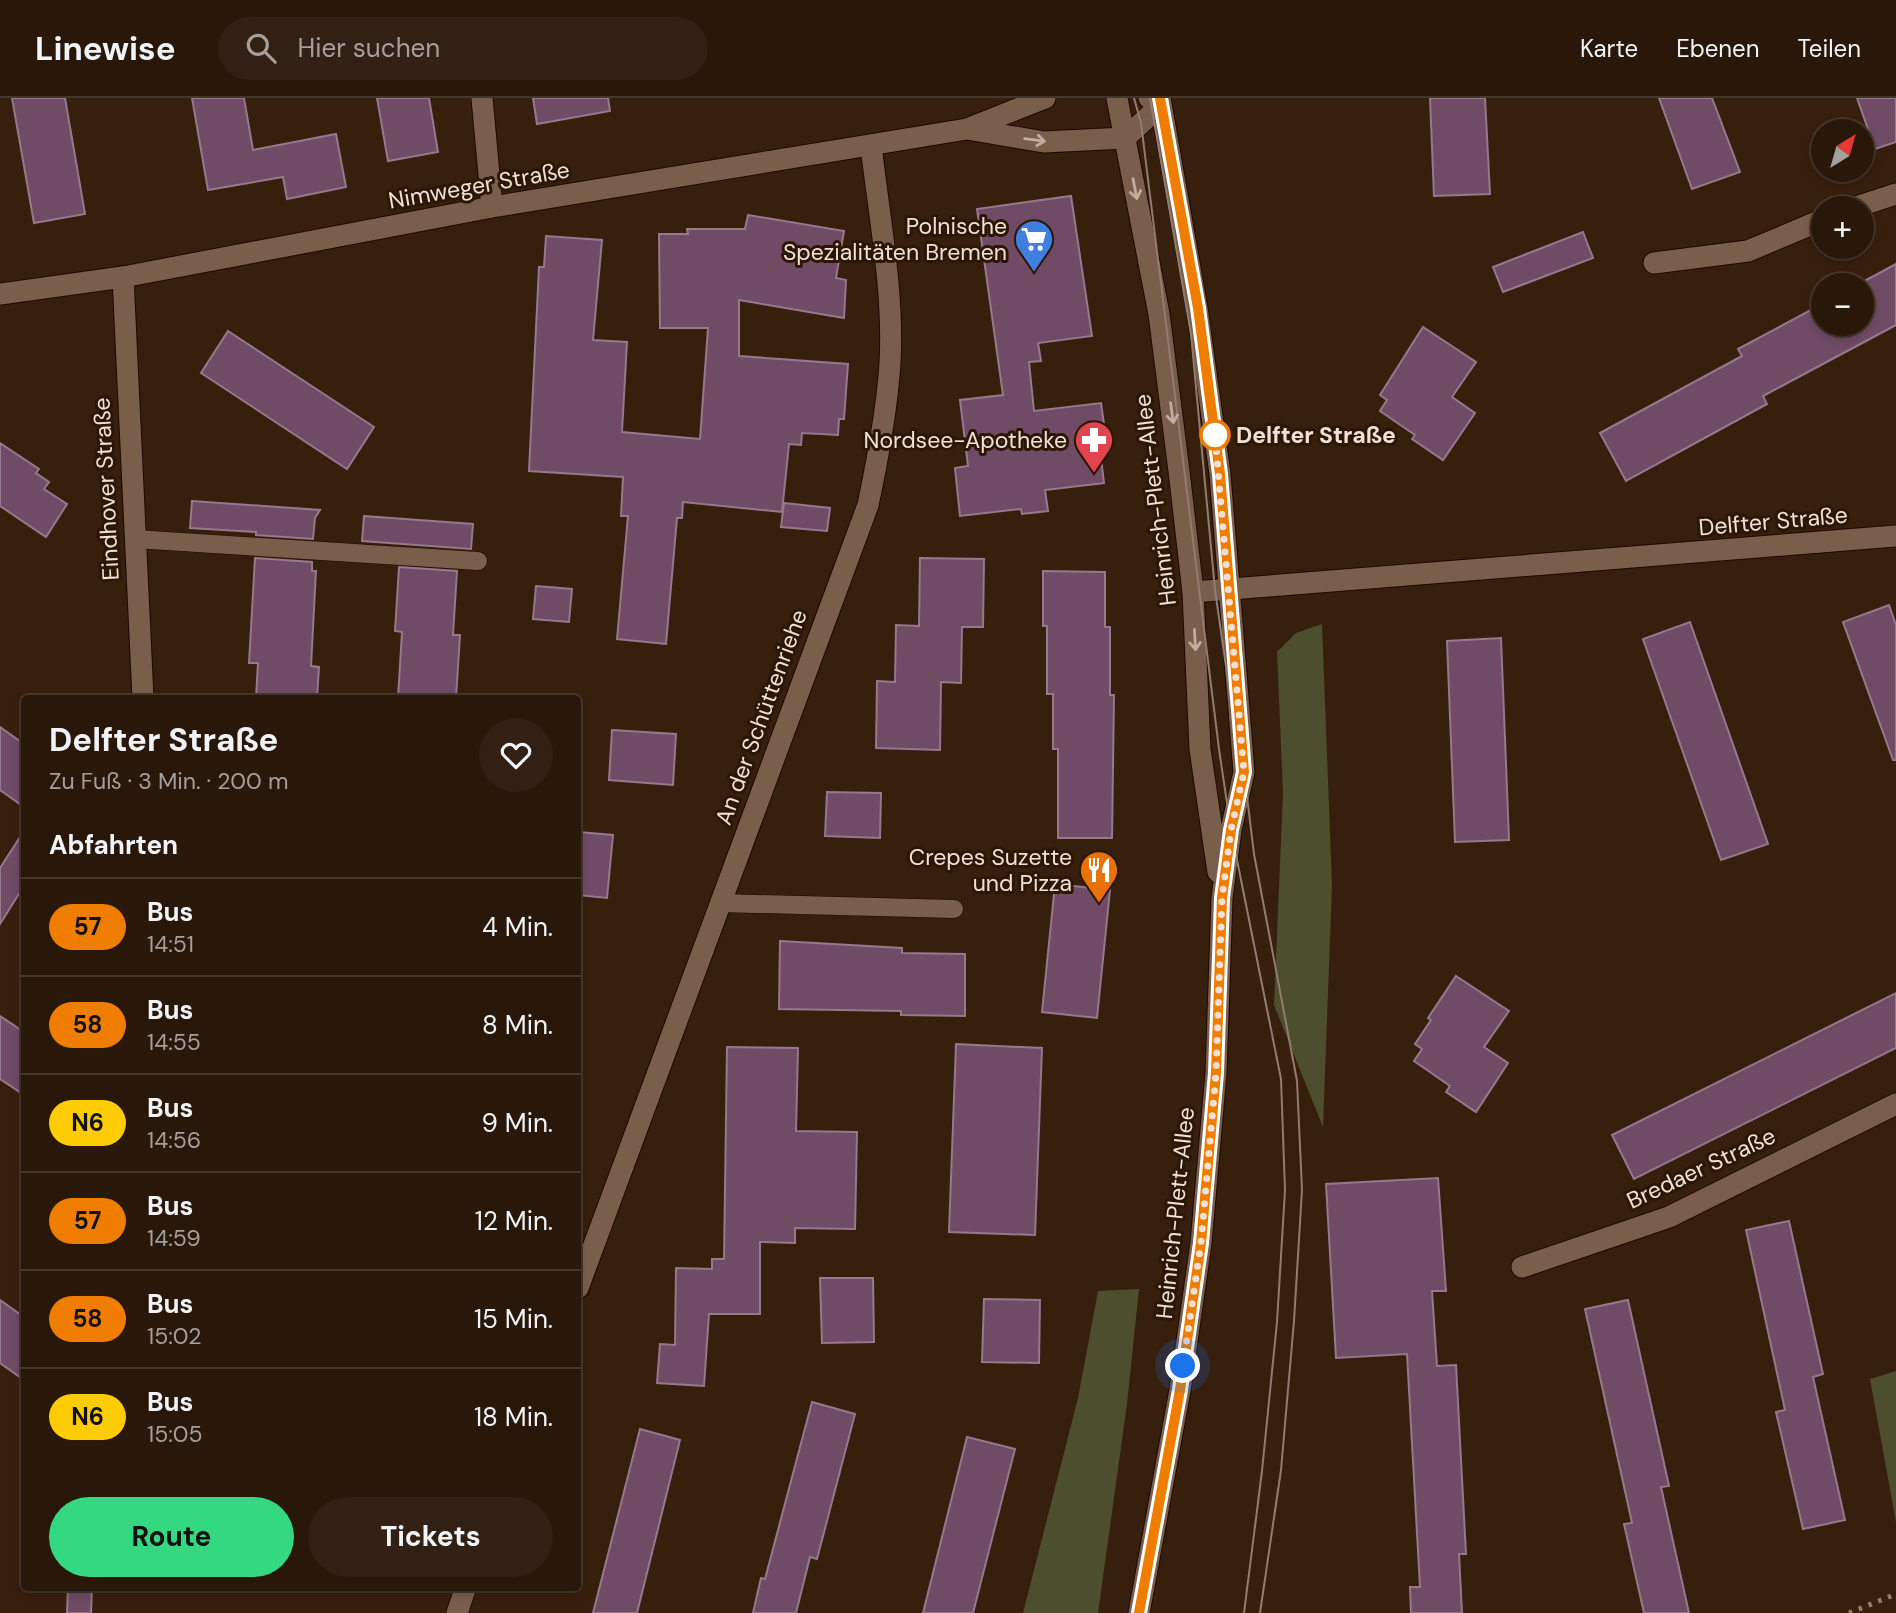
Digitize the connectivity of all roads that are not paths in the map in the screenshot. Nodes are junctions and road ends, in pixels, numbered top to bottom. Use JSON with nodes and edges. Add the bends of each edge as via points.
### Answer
{"nodes":[{"id":1,"x":482,"y":98,"type":"edge"},
{"id":2,"x":1045,"y":98,"type":"edge"},
{"id":3,"x":1117,"y":98,"type":"edge"},
{"id":4,"x":1157,"y":100,"type":"edge"},
{"id":5,"x":967,"y":129,"type":"junction"},
{"id":6,"x":1125,"y":138,"type":"junction"},
{"id":7,"x":871,"y":145,"type":"junction"},
{"id":8,"x":1896,"y":194,"type":"edge"},
{"id":9,"x":1874,"y":201,"type":"edge"},
{"id":10,"x":492,"y":208,"type":"junction"},
{"id":11,"x":1811,"y":224,"type":"edge"},
{"id":12,"x":1654,"y":263,"type":"dead end"},
{"id":13,"x":122,"y":277,"type":"junction"},
{"id":14,"x":0,"y":294,"type":"edge"},
{"id":15,"x":1896,"y":536,"type":"edge"},
{"id":16,"x":135,"y":539,"type":"junction"},
{"id":17,"x":478,"y":561,"type":"dead end"},
{"id":18,"x":1230,"y":589,"type":"junction"},
{"id":19,"x":1193,"y":592,"type":"junction"},
{"id":20,"x":143,"y":695,"type":"edge"},
{"id":21,"x":1222,"y":898,"type":"junction"},
{"id":22,"x":720,"y":903,"type":"junction"},
{"id":23,"x":954,"y":909,"type":"dead end"},
{"id":24,"x":1896,"y":1104,"type":"edge"},
{"id":25,"x":1522,"y":1267,"type":"dead end"},
{"id":26,"x":581,"y":1279,"type":"edge"},
{"id":27,"x":465,"y":1591,"type":"edge"},
{"id":28,"x":457,"y":1613,"type":"edge"},
{"id":29,"x":1139,"y":1613,"type":"edge"}],
"edges":[{"from":1,"to":10,"type":"street"},
{"from":2,"to":5,"type":"street","name":"Nimweger Straße"},
{"from":3,"to":6,"type":"street","name":"Heinrich-Plett-Allee"},
{"from":4,"to":6,"type":"street"},
{"from":4,"to":18,"type":"street","name":"Heinrich-Plett-Allee","via":[[1198,308]]},
{"from":5,"to":6,"type":"street","name":"Nimweger Straße","one_way":true,"via":[[1044,142]]},
{"from":5,"to":7,"type":"street","name":"Nimweger Straße"},
{"from":6,"to":19,"type":"street","name":"Heinrich-Plett-Allee","one_way":true,"via":[[1159,314]]},
{"from":7,"to":10,"type":"street","name":"Nimweger Straße"},
{"from":7,"to":22,"type":"street","name":"An der Schüttenriehe","via":[[890,306],[883,431],[867,505]]},
{"from":8,"to":9,"type":"street"},
{"from":10,"to":13,"type":"street","name":"Nimweger Straße"},
{"from":11,"to":12,"type":"street","via":[[1748,251]]},
{"from":13,"to":14,"type":"street","name":"Nimweger Straße"},
{"from":13,"to":16,"type":"street","name":"Eindhover Straße"},
{"from":15,"to":18,"type":"street","name":"Delfter Straße"},
{"from":16,"to":17,"type":"lane"},
{"from":16,"to":20,"type":"street","name":"Eindhover Straße"},
{"from":18,"to":19,"type":"street","name":"Delfter Straße"},
{"from":18,"to":21,"type":"street","name":"Heinrich-Plett-Allee","via":[[1244,772]]},
{"from":19,"to":21,"type":"street","name":"Heinrich-Plett-Allee","one_way":true,"via":[[1200,748]]},
{"from":21,"to":29,"type":"street","name":"Heinrich-Plett-Allee","via":[[1216,1073],[1201,1243],[1180,1390]]},
{"from":22,"to":23,"type":"lane"},
{"from":22,"to":26,"type":"street","name":"An der Schüttenriehe"},
{"from":24,"to":25,"type":"street","name":"Bredaer Straße","via":[[1669,1217]]},
{"from":27,"to":28,"type":"street"}]}
